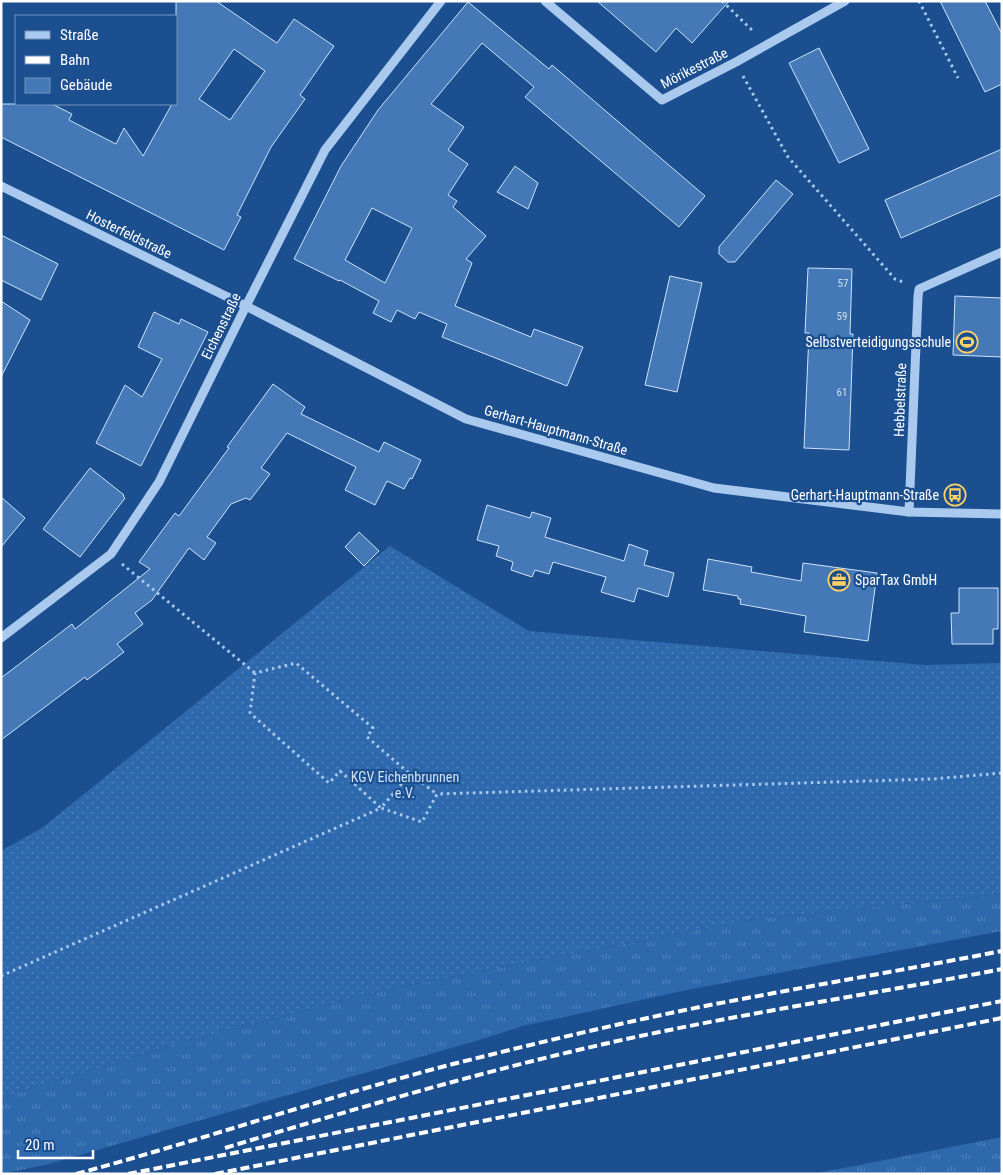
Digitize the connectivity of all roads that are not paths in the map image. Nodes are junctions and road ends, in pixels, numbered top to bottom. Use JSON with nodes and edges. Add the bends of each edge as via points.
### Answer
{"nodes":[{"id":1,"x":441,"y":1,"type":"edge"},
{"id":2,"x":545,"y":1,"type":"edge"},
{"id":3,"x":845,"y":1,"type":"edge"},
{"id":4,"x":1,"y":186,"type":"edge"},
{"id":5,"x":1002,"y":252,"type":"edge"},
{"id":6,"x":246,"y":306,"type":"junction"},
{"id":7,"x":909,"y":512,"type":"junction"},
{"id":8,"x":1002,"y":514,"type":"edge"},
{"id":9,"x":1,"y":638,"type":"edge"}],
"edges":[{"from":1,"to":6,"type":"street","name":"Eichenstraße","via":[[325,150]]},
{"from":2,"to":3,"type":"street","name":"Mörikestraße","via":[[662,100]]},
{"from":4,"to":6,"type":"street","name":"Hosterfeldstraße"},
{"from":5,"to":7,"type":"street","name":"Hebbelstraße","via":[[919,289]]},
{"from":6,"to":7,"type":"street","name":"Gerhart-Hauptmann-Straße","via":[[466,419],[714,488]]},
{"from":6,"to":9,"type":"street","name":"Eichenstraße","via":[[159,482],[111,554]]},
{"from":7,"to":8,"type":"street","name":"Gerhart-Hauptmann-Straße"}]}
